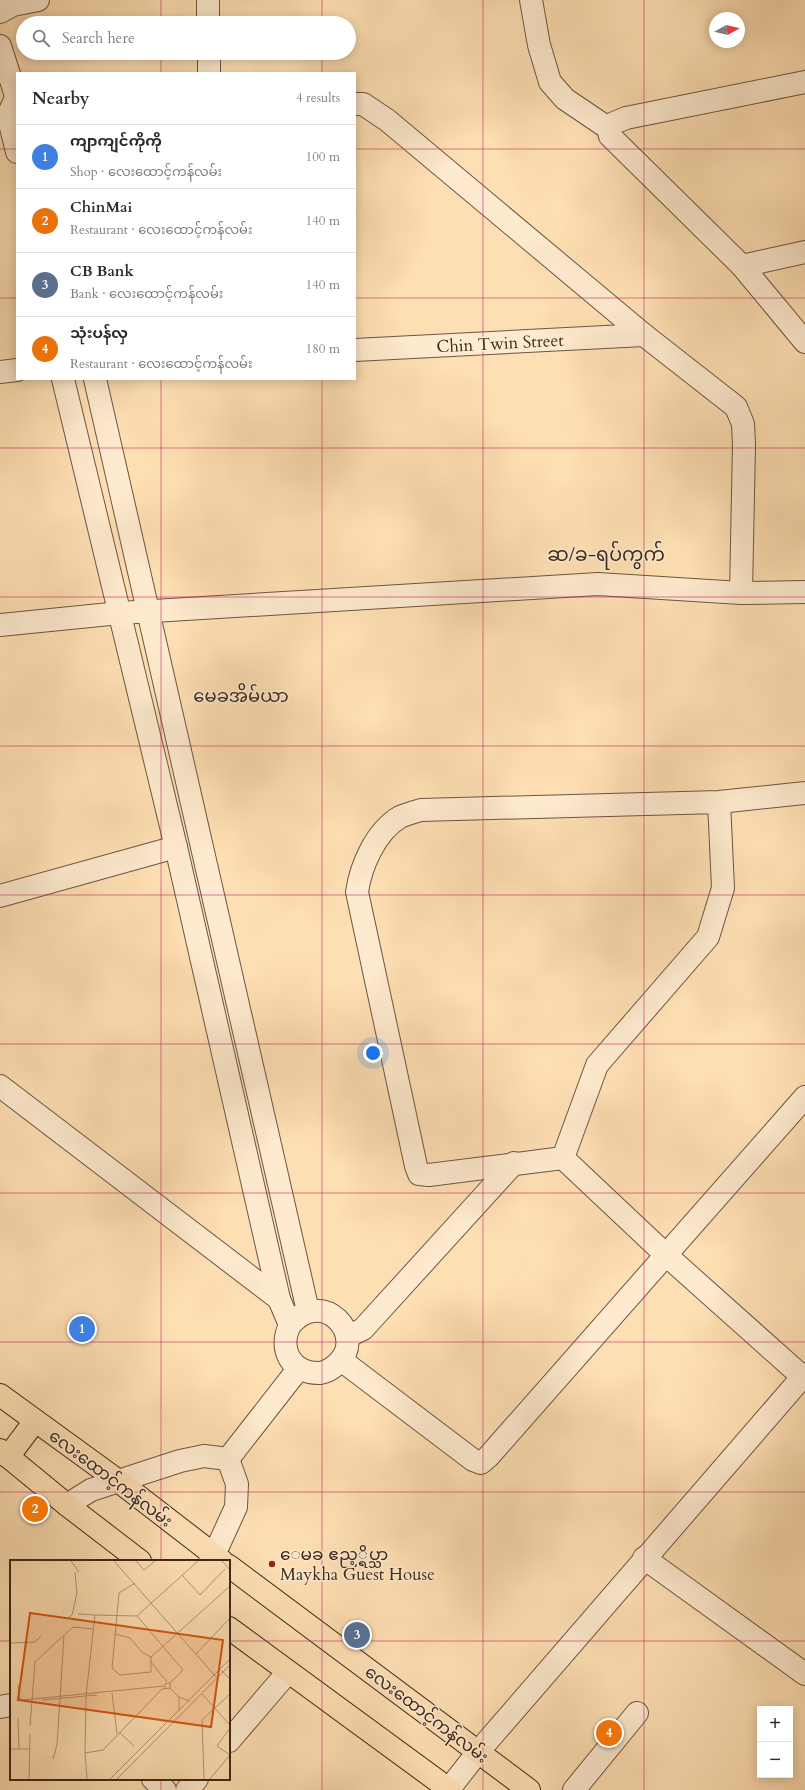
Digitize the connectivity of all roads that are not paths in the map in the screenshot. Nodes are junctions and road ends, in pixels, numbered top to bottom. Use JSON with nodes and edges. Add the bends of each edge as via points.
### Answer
{"nodes":[{"id":1,"x":38,"y":0,"type":"edge"},
{"id":2,"x":208,"y":0,"type":"edge"},
{"id":3,"x":532,"y":0,"type":"edge"},
{"id":4,"x":0,"y":12,"type":"edge"},
{"id":5,"x":208,"y":16,"type":"edge"},
{"id":6,"x":0,"y":46,"type":"edge"},
{"id":7,"x":208,"y":60,"type":"edge"},
{"id":8,"x":209,"y":72,"type":"edge"},
{"id":9,"x":805,"y":82,"type":"edge"},
{"id":10,"x":356,"y":104,"type":"edge"},
{"id":11,"x":12,"y":108,"type":"edge"},
{"id":12,"x":608,"y":128,"type":"junction"},
{"id":13,"x":16,"y":143,"type":"edge"},
{"id":14,"x":805,"y":252,"type":"edge"},
{"id":15,"x":742,"y":266,"type":"junction"},
{"id":16,"x":644,"y":335,"type":"junction"},
{"id":17,"x":805,"y":342,"type":"edge"},
{"id":18,"x":356,"y":350,"type":"edge"},
{"id":19,"x":16,"y":370,"type":"edge"},
{"id":20,"x":0,"y":372,"type":"edge"},
{"id":21,"x":63,"y":380,"type":"edge"},
{"id":22,"x":95,"y":380,"type":"edge"},
{"id":23,"x":805,"y":592,"type":"edge"},
{"id":24,"x":741,"y":593,"type":"junction"},
{"id":25,"x":150,"y":612,"type":"junction"},
{"id":26,"x":120,"y":614,"type":"junction"},
{"id":27,"x":0,"y":625,"type":"edge"},
{"id":28,"x":805,"y":793,"type":"edge"},
{"id":29,"x":720,"y":802,"type":"junction"},
{"id":30,"x":176,"y":847,"type":"junction"},
{"id":31,"x":0,"y":896,"type":"edge"},
{"id":32,"x":0,"y":1086,"type":"edge"},
{"id":33,"x":805,"y":1097,"type":"edge"},
{"id":34,"x":563,"y":1158,"type":"junction"},
{"id":35,"x":514,"y":1163,"type":"junction"},
{"id":36,"x":666,"y":1255,"type":"junction"},
{"id":37,"x":279,"y":1298,"type":"junction"},
{"id":38,"x":308,"y":1311,"type":"junction"},
{"id":39,"x":290,"y":1324,"type":"junction"},
{"id":40,"x":347,"y":1337,"type":"junction"},
{"id":41,"x":342,"y":1360,"type":"junction"},
{"id":42,"x":299,"y":1368,"type":"junction"},
{"id":43,"x":804,"y":1377,"type":"edge"},
{"id":44,"x":0,"y":1395,"type":"edge"},
{"id":45,"x":35,"y":1421,"type":"junction"},
{"id":46,"x":4,"y":1453,"type":"edge"},
{"id":47,"x":228,"y":1459,"type":"junction"},
{"id":48,"x":117,"y":1480,"type":"junction"},
{"id":49,"x":67,"y":1506,"type":"junction"},
{"id":50,"x":644,"y":1558,"type":"junction"},
{"id":51,"x":139,"y":1560,"type":"edge"},
{"id":52,"x":218,"y":1560,"type":"edge"},
{"id":53,"x":219,"y":1560,"type":"edge"},
{"id":54,"x":230,"y":1569,"type":"edge"},
{"id":55,"x":230,"y":1629,"type":"edge"},
{"id":56,"x":288,"y":1672,"type":"junction"},
{"id":57,"x":805,"y":1674,"type":"edge"},
{"id":58,"x":10,"y":1705,"type":"edge"},
{"id":59,"x":0,"y":1707,"type":"edge"},
{"id":60,"x":637,"y":1713,"type":"dead end"},
{"id":61,"x":230,"y":1740,"type":"edge"},
{"id":62,"x":478,"y":1752,"type":"junction"},
{"id":63,"x":154,"y":1780,"type":"edge"},
{"id":64,"x":196,"y":1780,"type":"edge"},
{"id":65,"x":165,"y":1790,"type":"edge"},
{"id":66,"x":188,"y":1790,"type":"edge"},
{"id":67,"x":450,"y":1790,"type":"edge"},
{"id":68,"x":529,"y":1790,"type":"edge"},
{"id":69,"x":574,"y":1790,"type":"edge"}],
"edges":[{"from":1,"to":4,"type":"street","via":[[13,5]]},
{"from":2,"to":5,"type":"street"},
{"from":3,"to":12,"type":"street","via":[[539,46],[550,82],[564,99]]},
{"from":6,"to":11,"type":"street"},
{"from":7,"to":8,"type":"street"},
{"from":9,"to":12,"type":"street","via":[[626,118]]},
{"from":10,"to":16,"type":"street","via":[[363,104],[387,120]]},
{"from":11,"to":13,"type":"street"},
{"from":12,"to":15,"type":"street","via":[[610,136]]},
{"from":14,"to":15,"type":"street"},
{"from":15,"to":17,"type":"street"},
{"from":16,"to":18,"type":"street","name":"Chin Twin Street"},
{"from":16,"to":24,"type":"street","via":[[736,406],[743,424]]},
{"from":19,"to":20,"type":"street"},
{"from":21,"to":26,"type":"street"},
{"from":22,"to":25,"type":"street"},
{"from":23,"to":24,"type":"street"},
{"from":24,"to":25,"type":"street","via":[[598,584]]},
{"from":25,"to":26,"type":"street"},
{"from":25,"to":38,"type":"street"},
{"from":26,"to":27,"type":"street"},
{"from":26,"to":30,"type":"street"},
{"from":28,"to":29,"type":"street"},
{"from":29,"to":34,"type":"street","via":[[723,888],[708,937],[597,1066]]},
{"from":29,"to":35,"type":"street","via":[[421,810],[400,818],[389,826],[372,848],[359,876],[357,892],[419,1174],[429,1175]]},
{"from":30,"to":31,"type":"street"},
{"from":30,"to":37,"type":"street"},
{"from":32,"to":37,"type":"street"},
{"from":33,"to":36,"type":"street"},
{"from":34,"to":35,"type":"street"},
{"from":34,"to":36,"type":"street"},
{"from":35,"to":40,"type":"street","via":[[363,1329]]},
{"from":36,"to":41,"type":"street","via":[[481,1463],[473,1460]]},
{"from":36,"to":43,"type":"street"},
{"from":37,"to":39,"type":"street"},
{"from":38,"to":39,"type":"street"},
{"from":38,"to":40,"type":"street","via":[[321,1311],[333,1315],[342,1325]]},
{"from":39,"to":42,"type":"street","via":[[286,1333],[287,1353]]},
{"from":40,"to":41,"type":"street"},
{"from":41,"to":42,"type":"street","via":[[333,1369],[322,1373]]},
{"from":42,"to":47,"type":"street"},
{"from":43,"to":50,"type":"street"},
{"from":44,"to":45,"type":"main road","name":"လေးထောင့်ကန်လမ်း"},
{"from":45,"to":46,"type":"main road"},
{"from":45,"to":48,"type":"main road","name":"လေးထောင့်ကန်လမ်း"},
{"from":46,"to":49,"type":"main road"},
{"from":47,"to":48,"type":"street","via":[[204,1456]]},
{"from":47,"to":53,"type":"street","via":[[237,1484],[236,1507]]},
{"from":48,"to":49,"type":"street","via":[[91,1490]]},
{"from":48,"to":52,"type":"main road","name":"လေးထောင့်ကန်လမ်း"},
{"from":49,"to":51,"type":"main road"},
{"from":50,"to":57,"type":"street"},
{"from":50,"to":62,"type":"street"},
{"from":54,"to":62,"type":"main road","name":"လေးထောင့်ကန်လမ်း"},
{"from":55,"to":56,"type":"main road"},
{"from":56,"to":61,"type":"street"},
{"from":56,"to":67,"type":"main road"},
{"from":58,"to":59,"type":"street"},
{"from":60,"to":69,"type":"street"},
{"from":62,"to":67,"type":"street"},
{"from":62,"to":68,"type":"main road","name":"လေးထောင့်ကန်လမ်း"},
{"from":63,"to":65,"type":"street"},
{"from":64,"to":66,"type":"street"}]}
